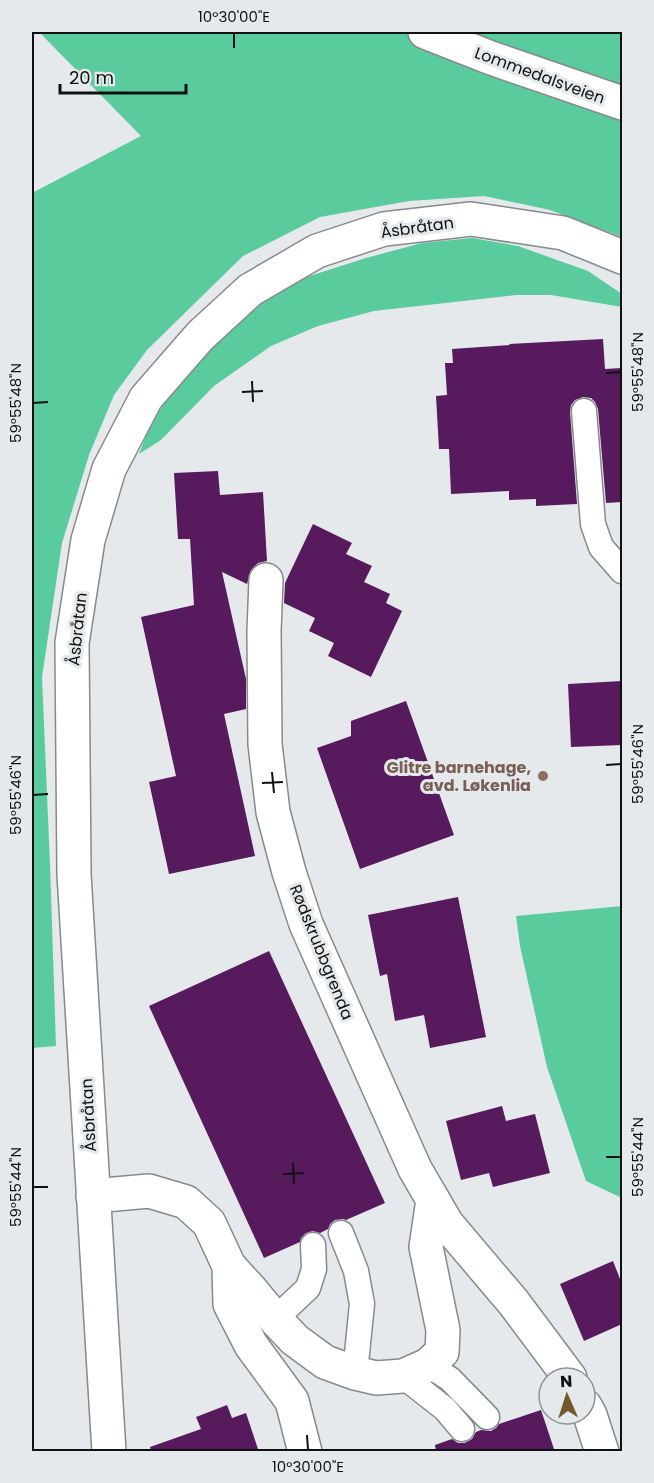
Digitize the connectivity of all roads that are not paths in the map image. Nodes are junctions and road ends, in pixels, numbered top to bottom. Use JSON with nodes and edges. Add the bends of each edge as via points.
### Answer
{"nodes":[{"id":1,"x":425,"y":32,"type":"edge"},
{"id":2,"x":622,"y":103,"type":"edge"},
{"id":3,"x":622,"y":257,"type":"edge"},
{"id":4,"x":584,"y":411,"type":"dead end"},
{"id":5,"x":622,"y":571,"type":"edge"},
{"id":6,"x":266,"y":580,"type":"dead end"},
{"id":7,"x":93,"y":1196,"type":"junction"},
{"id":8,"x":434,"y":1200,"type":"junction"},
{"id":9,"x":340,"y":1233,"type":"dead end"},
{"id":10,"x":314,"y":1245,"type":"dead end"},
{"id":11,"x":229,"y":1266,"type":"junction"},
{"id":12,"x":275,"y":1319,"type":"junction"},
{"id":13,"x":561,"y":1366,"type":"edge"},
{"id":14,"x":416,"y":1370,"type":"junction"},
{"id":15,"x":355,"y":1373,"type":"junction"},
{"id":16,"x":487,"y":1417,"type":"dead end"},
{"id":17,"x":594,"y":1426,"type":"edge"},
{"id":18,"x":462,"y":1429,"type":"dead end"},
{"id":19,"x":109,"y":1452,"type":"edge"},
{"id":20,"x":305,"y":1452,"type":"edge"},
{"id":21,"x":602,"y":1452,"type":"edge"}],
"edges":[{"from":1,"to":2,"type":"street","name":"Lommedalsveien"},
{"from":3,"to":7,"type":"street","name":"Åsbråtan","via":[[563,233],[471,219],[384,229],[317,251],[250,290],[200,336],[146,398],[109,469],[88,540],[72,643],[74,874]]},
{"from":4,"to":5,"type":"lane","via":[[593,525],[601,547]]},
{"from":6,"to":8,"type":"street","name":"Rødskrubbgrenda","via":[[265,744],[273,812],[289,872],[306,924],[415,1169]]},
{"from":7,"to":11,"type":"street","via":[[149,1191],[186,1202],[208,1223]]},
{"from":7,"to":19,"type":"street","name":"Åsbråtan"},
{"from":8,"to":13,"type":"street","name":"Rødskrubbgrenda","via":[[447,1224]]},
{"from":8,"to":14,"type":"street","via":[[426,1247],[443,1330],[442,1352]]},
{"from":9,"to":15,"type":"lane","via":[[356,1271],[362,1304]]},
{"from":10,"to":12,"type":"lane","via":[[314,1269],[308,1288]]},
{"from":11,"to":12,"type":"street"},
{"from":11,"to":20,"type":"street","via":[[230,1304],[251,1346],[291,1401]]},
{"from":12,"to":15,"type":"street","via":[[325,1362]]},
{"from":14,"to":15,"type":"street","via":[[376,1378]]},
{"from":14,"to":16,"type":"lane","via":[[450,1380]]},
{"from":14,"to":18,"type":"lane"},
{"from":17,"to":21,"type":"street"}]}
